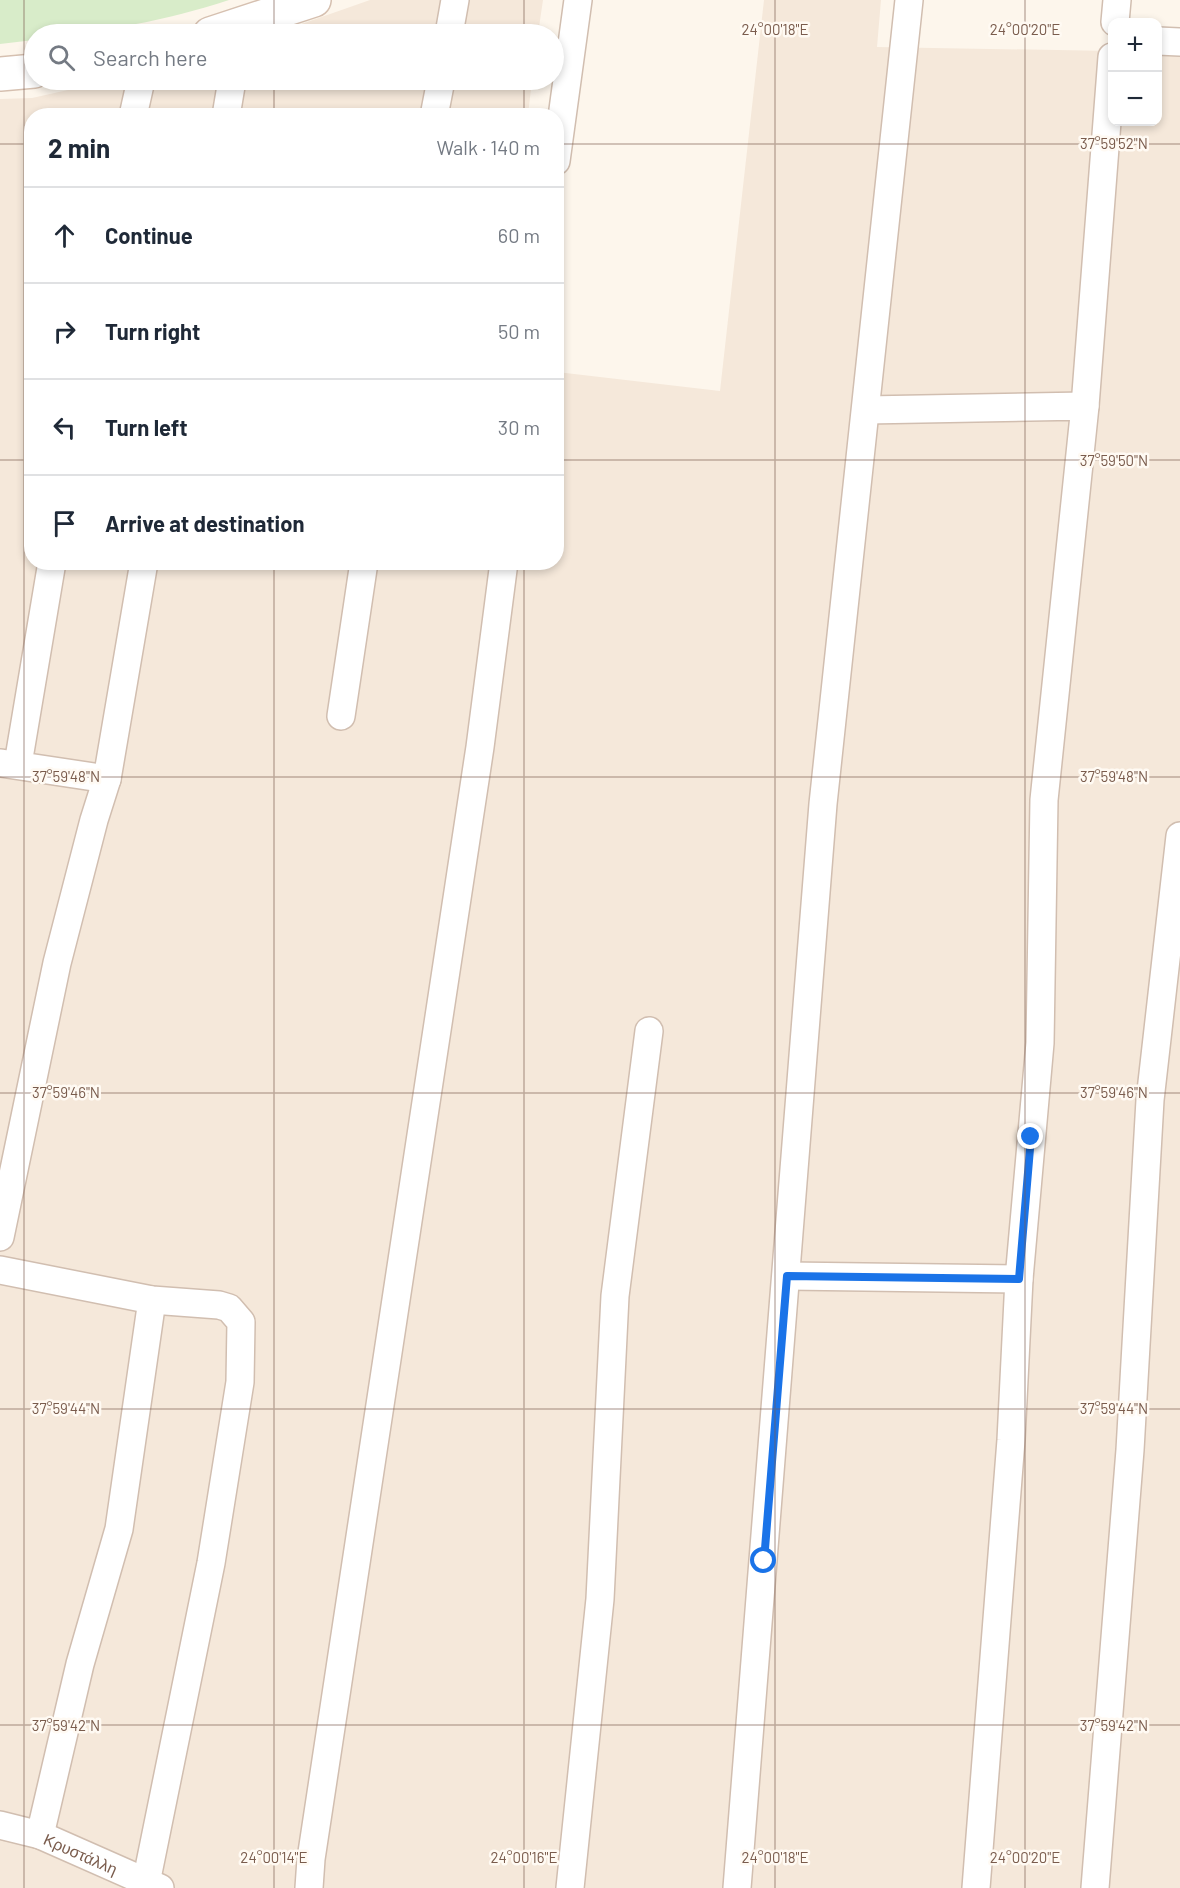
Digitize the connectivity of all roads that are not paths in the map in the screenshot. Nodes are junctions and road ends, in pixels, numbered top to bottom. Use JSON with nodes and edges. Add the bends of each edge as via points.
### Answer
{"nodes":[{"id":1,"x":314,"y":0,"type":"edge"},
{"id":2,"x":455,"y":0,"type":"edge"},
{"id":3,"x":578,"y":0,"type":"edge"},
{"id":4,"x":909,"y":0,"type":"edge"},
{"id":5,"x":1117,"y":0,"type":"edge"},
{"id":6,"x":1115,"y":18,"type":"edge"},
{"id":7,"x":255,"y":24,"type":"edge"},
{"id":8,"x":451,"y":24,"type":"edge"},
{"id":9,"x":1162,"y":41,"type":"edge"},
{"id":10,"x":1180,"y":42,"type":"edge"},
{"id":11,"x":24,"y":72,"type":"edge"},
{"id":12,"x":1112,"y":72,"type":"edge"},
{"id":13,"x":0,"y":74,"type":"edge"},
{"id":14,"x":139,"y":90,"type":"edge"},
{"id":15,"x":230,"y":90,"type":"edge"},
{"id":16,"x":439,"y":90,"type":"edge"},
{"id":17,"x":135,"y":108,"type":"edge"},
{"id":18,"x":227,"y":108,"type":"edge"},
{"id":19,"x":436,"y":108,"type":"edge"},
{"id":20,"x":563,"y":108,"type":"edge"},
{"id":21,"x":1085,"y":406,"type":"junction"},
{"id":22,"x":866,"y":410,"type":"junction"},
{"id":23,"x":50,"y":570,"type":"edge"},
{"id":24,"x":143,"y":570,"type":"edge"},
{"id":25,"x":363,"y":570,"type":"edge"},
{"id":26,"x":503,"y":570,"type":"edge"},
{"id":27,"x":341,"y":716,"type":"dead end"},
{"id":28,"x":9,"y":763,"type":"edge"},
{"id":29,"x":107,"y":779,"type":"junction"},
{"id":30,"x":1180,"y":836,"type":"edge"},
{"id":31,"x":648,"y":1031,"type":"dead end"},
{"id":32,"x":0,"y":1238,"type":"edge"},
{"id":33,"x":0,"y":1270,"type":"edge"},
{"id":34,"x":787,"y":1276,"type":"junction"},
{"id":35,"x":1019,"y":1279,"type":"junction"},
{"id":36,"x":152,"y":1300,"type":"junction"},
{"id":37,"x":0,"y":1825,"type":"edge"},
{"id":38,"x":40,"y":1835,"type":"junction"},
{"id":39,"x":153,"y":1885,"type":"edge"},
{"id":40,"x":309,"y":1888,"type":"edge"},
{"id":41,"x":570,"y":1888,"type":"edge"},
{"id":42,"x":737,"y":1888,"type":"edge"},
{"id":43,"x":976,"y":1888,"type":"edge"},
{"id":44,"x":1095,"y":1888,"type":"edge"}],
"edges":[{"from":1,"to":7,"type":"street"},
{"from":2,"to":8,"type":"street"},
{"from":3,"to":20,"type":"street"},
{"from":4,"to":22,"type":"street"},
{"from":5,"to":6,"type":"street"},
{"from":9,"to":10,"type":"street"},
{"from":11,"to":13,"type":"street"},
{"from":12,"to":21,"type":"street"},
{"from":14,"to":17,"type":"street"},
{"from":15,"to":18,"type":"street"},
{"from":16,"to":19,"type":"street"},
{"from":21,"to":22,"type":"street"},
{"from":21,"to":35,"type":"street","via":[[1044,800],[1040,1043]]},
{"from":22,"to":34,"type":"street","via":[[823,804]]},
{"from":23,"to":28,"type":"street"},
{"from":24,"to":29,"type":"street"},
{"from":25,"to":27,"type":"street"},
{"from":26,"to":40,"type":"street"},
{"from":28,"to":29,"type":"street"},
{"from":29,"to":32,"type":"street","via":[[57,963]]},
{"from":30,"to":44,"type":"street","via":[[1150,1100],[1130,1450]]},
{"from":31,"to":41,"type":"street","via":[[615,1296],[600,1599]]},
{"from":33,"to":36,"type":"street"},
{"from":34,"to":35,"type":"street"},
{"from":34,"to":42,"type":"street"},
{"from":35,"to":43,"type":"street","via":[[1011,1440]]},
{"from":36,"to":38,"type":"street","via":[[119,1529],[80,1664]]},
{"from":36,"to":39,"type":"street","via":[[229,1308],[241,1322],[243,1333],[240,1382],[211,1563]]},
{"from":37,"to":38,"type":"street","name":"Κρυστάλλη"},
{"from":38,"to":39,"type":"street","name":"Κρυστάλλη"}]}
